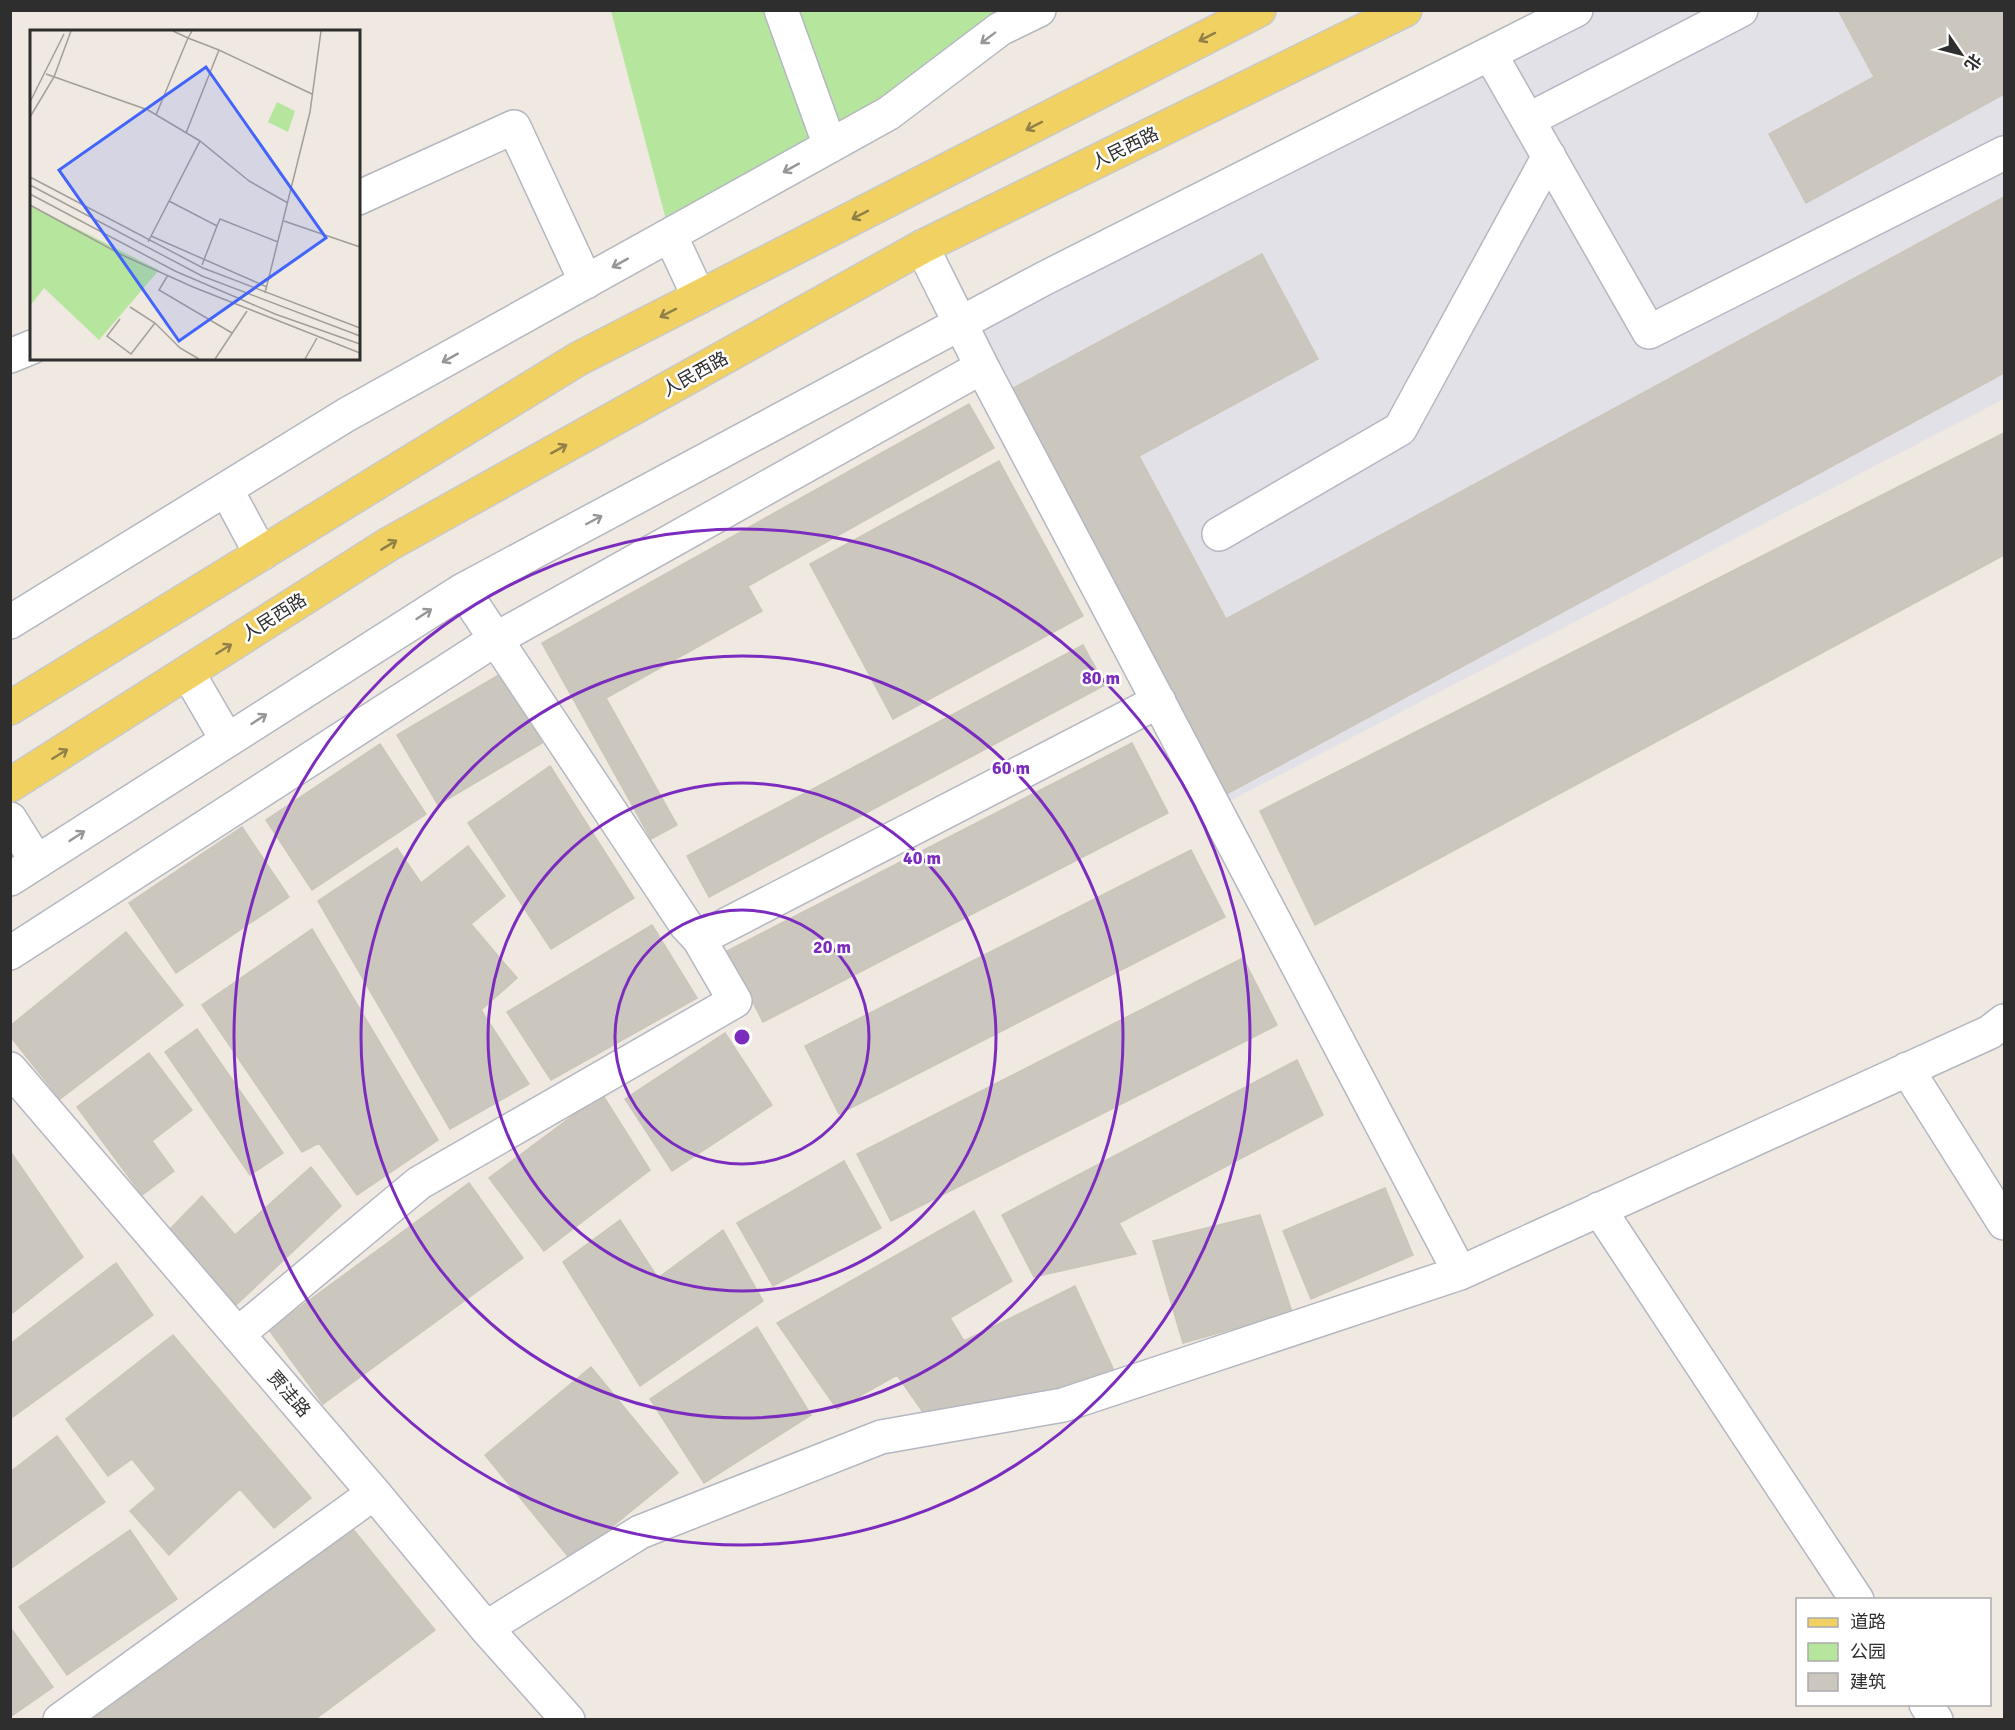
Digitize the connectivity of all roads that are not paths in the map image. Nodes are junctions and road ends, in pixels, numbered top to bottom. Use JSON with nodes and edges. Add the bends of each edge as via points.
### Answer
{"nodes":[{"id":1,"x":781,"y":10,"type":"edge"},
{"id":2,"x":1039,"y":10,"type":"edge"},
{"id":3,"x":1259,"y":10,"type":"edge"},
{"id":4,"x":1405,"y":10,"type":"edge"},
{"id":5,"x":1576,"y":10,"type":"edge"},
{"id":6,"x":1741,"y":10,"type":"edge"},
{"id":7,"x":1534,"y":20,"type":"edge"},
{"id":8,"x":1490,"y":54,"type":"junction"},
{"id":9,"x":1528,"y":120,"type":"junction"},
{"id":10,"x":830,"y":146,"type":"junction"},
{"id":11,"x":2004,"y":153,"type":"edge"},
{"id":12,"x":1549,"y":156,"type":"junction"},
{"id":13,"x":360,"y":197,"type":"edge"},
{"id":14,"x":670,"y":235,"type":"junction"},
{"id":15,"x":922,"y":247,"type":"junction"},
{"id":16,"x":586,"y":282,"type":"junction"},
{"id":17,"x":699,"y":297,"type":"junction"},
{"id":18,"x":960,"y":323,"type":"junction"},
{"id":19,"x":30,"y":348,"type":"edge"},
{"id":20,"x":10,"y":356,"type":"edge"},
{"id":21,"x":982,"y":367,"type":"junction"},
{"id":22,"x":226,"y":489,"type":"junction"},
{"id":23,"x":1219,"y":534,"type":"dead end"},
{"id":24,"x":261,"y":554,"type":"junction"},
{"id":25,"x":463,"y":591,"type":"junction"},
{"id":26,"x":10,"y":622,"type":"edge"},
{"id":27,"x":496,"y":639,"type":"junction"},
{"id":28,"x":188,"y":673,"type":"junction"},
{"id":29,"x":1159,"y":700,"type":"junction"},
{"id":30,"x":10,"y":708,"type":"edge"},
{"id":31,"x":227,"y":740,"type":"junction"},
{"id":32,"x":10,"y":785,"type":"edge"},
{"id":33,"x":10,"y":819,"type":"edge"},
{"id":34,"x":24,"y":870,"type":"edge"},
{"id":35,"x":699,"y":939,"type":"junction"},
{"id":36,"x":10,"y":953,"type":"edge"},
{"id":37,"x":2004,"y":1021,"type":"edge"},
{"id":38,"x":10,"y":1069,"type":"edge"},
{"id":39,"x":1907,"y":1069,"type":"junction"},
{"id":40,"x":1599,"y":1209,"type":"junction"},
{"id":41,"x":2004,"y":1223,"type":"edge"},
{"id":42,"x":1460,"y":1272,"type":"junction"},
{"id":43,"x":238,"y":1334,"type":"junction"},
{"id":44,"x":374,"y":1493,"type":"junction"},
{"id":45,"x":1856,"y":1598,"type":"edge"},
{"id":46,"x":486,"y":1628,"type":"junction"},
{"id":47,"x":1927,"y":1706,"type":"edge"},
{"id":48,"x":60,"y":1719,"type":"edge"},
{"id":49,"x":568,"y":1719,"type":"edge"},
{"id":50,"x":1936,"y":1719,"type":"edge"}],
"edges":[{"from":1,"to":10,"type":"street"},
{"from":2,"to":10,"type":"street","one_way":true,"via":[[1000,29],[889,113]]},
{"from":3,"to":17,"type":"main road","one_way":true},
{"from":4,"to":15,"type":"main road","name":"人民西路"},
{"from":5,"to":7,"type":"street"},
{"from":6,"to":9,"type":"street"},
{"from":7,"to":8,"type":"street"},
{"from":8,"to":9,"type":"street"},
{"from":8,"to":18,"type":"street"},
{"from":9,"to":12,"type":"street"},
{"from":10,"to":14,"type":"street","one_way":true},
{"from":11,"to":12,"type":"street","via":[[1649,332]]},
{"from":12,"to":23,"type":"street","via":[[1400,429]]},
{"from":13,"to":16,"type":"street","via":[[514,127]]},
{"from":14,"to":16,"type":"street","one_way":true},
{"from":14,"to":17,"type":"street"},
{"from":15,"to":18,"type":"street"},
{"from":28,"to":15,"type":"main road","name":"人民西路","one_way":true,"via":[[389,544]]},
{"from":16,"to":22,"type":"street","one_way":true,"via":[[346,416]]},
{"from":17,"to":24,"type":"main road","one_way":true,"via":[[578,359]]},
{"from":18,"to":21,"type":"street"},
{"from":25,"to":18,"type":"street","one_way":true},
{"from":19,"to":20,"type":"street"},
{"from":21,"to":27,"type":"street"},
{"from":21,"to":29,"type":"street"},
{"from":22,"to":24,"type":"street"},
{"from":22,"to":26,"type":"street"},
{"from":24,"to":30,"type":"main road"},
{"from":25,"to":27,"type":"street"},
{"from":31,"to":25,"type":"street","one_way":true},
{"from":27,"to":35,"type":"street"},
{"from":27,"to":36,"type":"street"},
{"from":28,"to":31,"type":"street"},
{"from":32,"to":28,"type":"main road","name":"人民西路","one_way":true},
{"from":29,"to":35,"type":"street"},
{"from":29,"to":42,"type":"street"},
{"from":34,"to":31,"type":"street","one_way":true},
{"from":33,"to":34,"type":"street"},
{"from":35,"to":43,"type":"street","via":[[735,1001],[419,1183]]},
{"from":37,"to":39,"type":"street","via":[[1990,1032]]},
{"from":38,"to":43,"type":"street","name":"贾洼路"},
{"from":39,"to":40,"type":"street"},
{"from":39,"to":41,"type":"street"},
{"from":40,"to":42,"type":"street"},
{"from":40,"to":45,"type":"street"},
{"from":42,"to":46,"type":"street","via":[[1063,1405],[881,1437],[640,1532]]},
{"from":43,"to":44,"type":"street","name":"贾洼路"},
{"from":44,"to":46,"type":"street","name":"贾洼路"},
{"from":44,"to":48,"type":"street"},
{"from":46,"to":49,"type":"street","name":"贾洼路"},
{"from":47,"to":50,"type":"street"}]}
